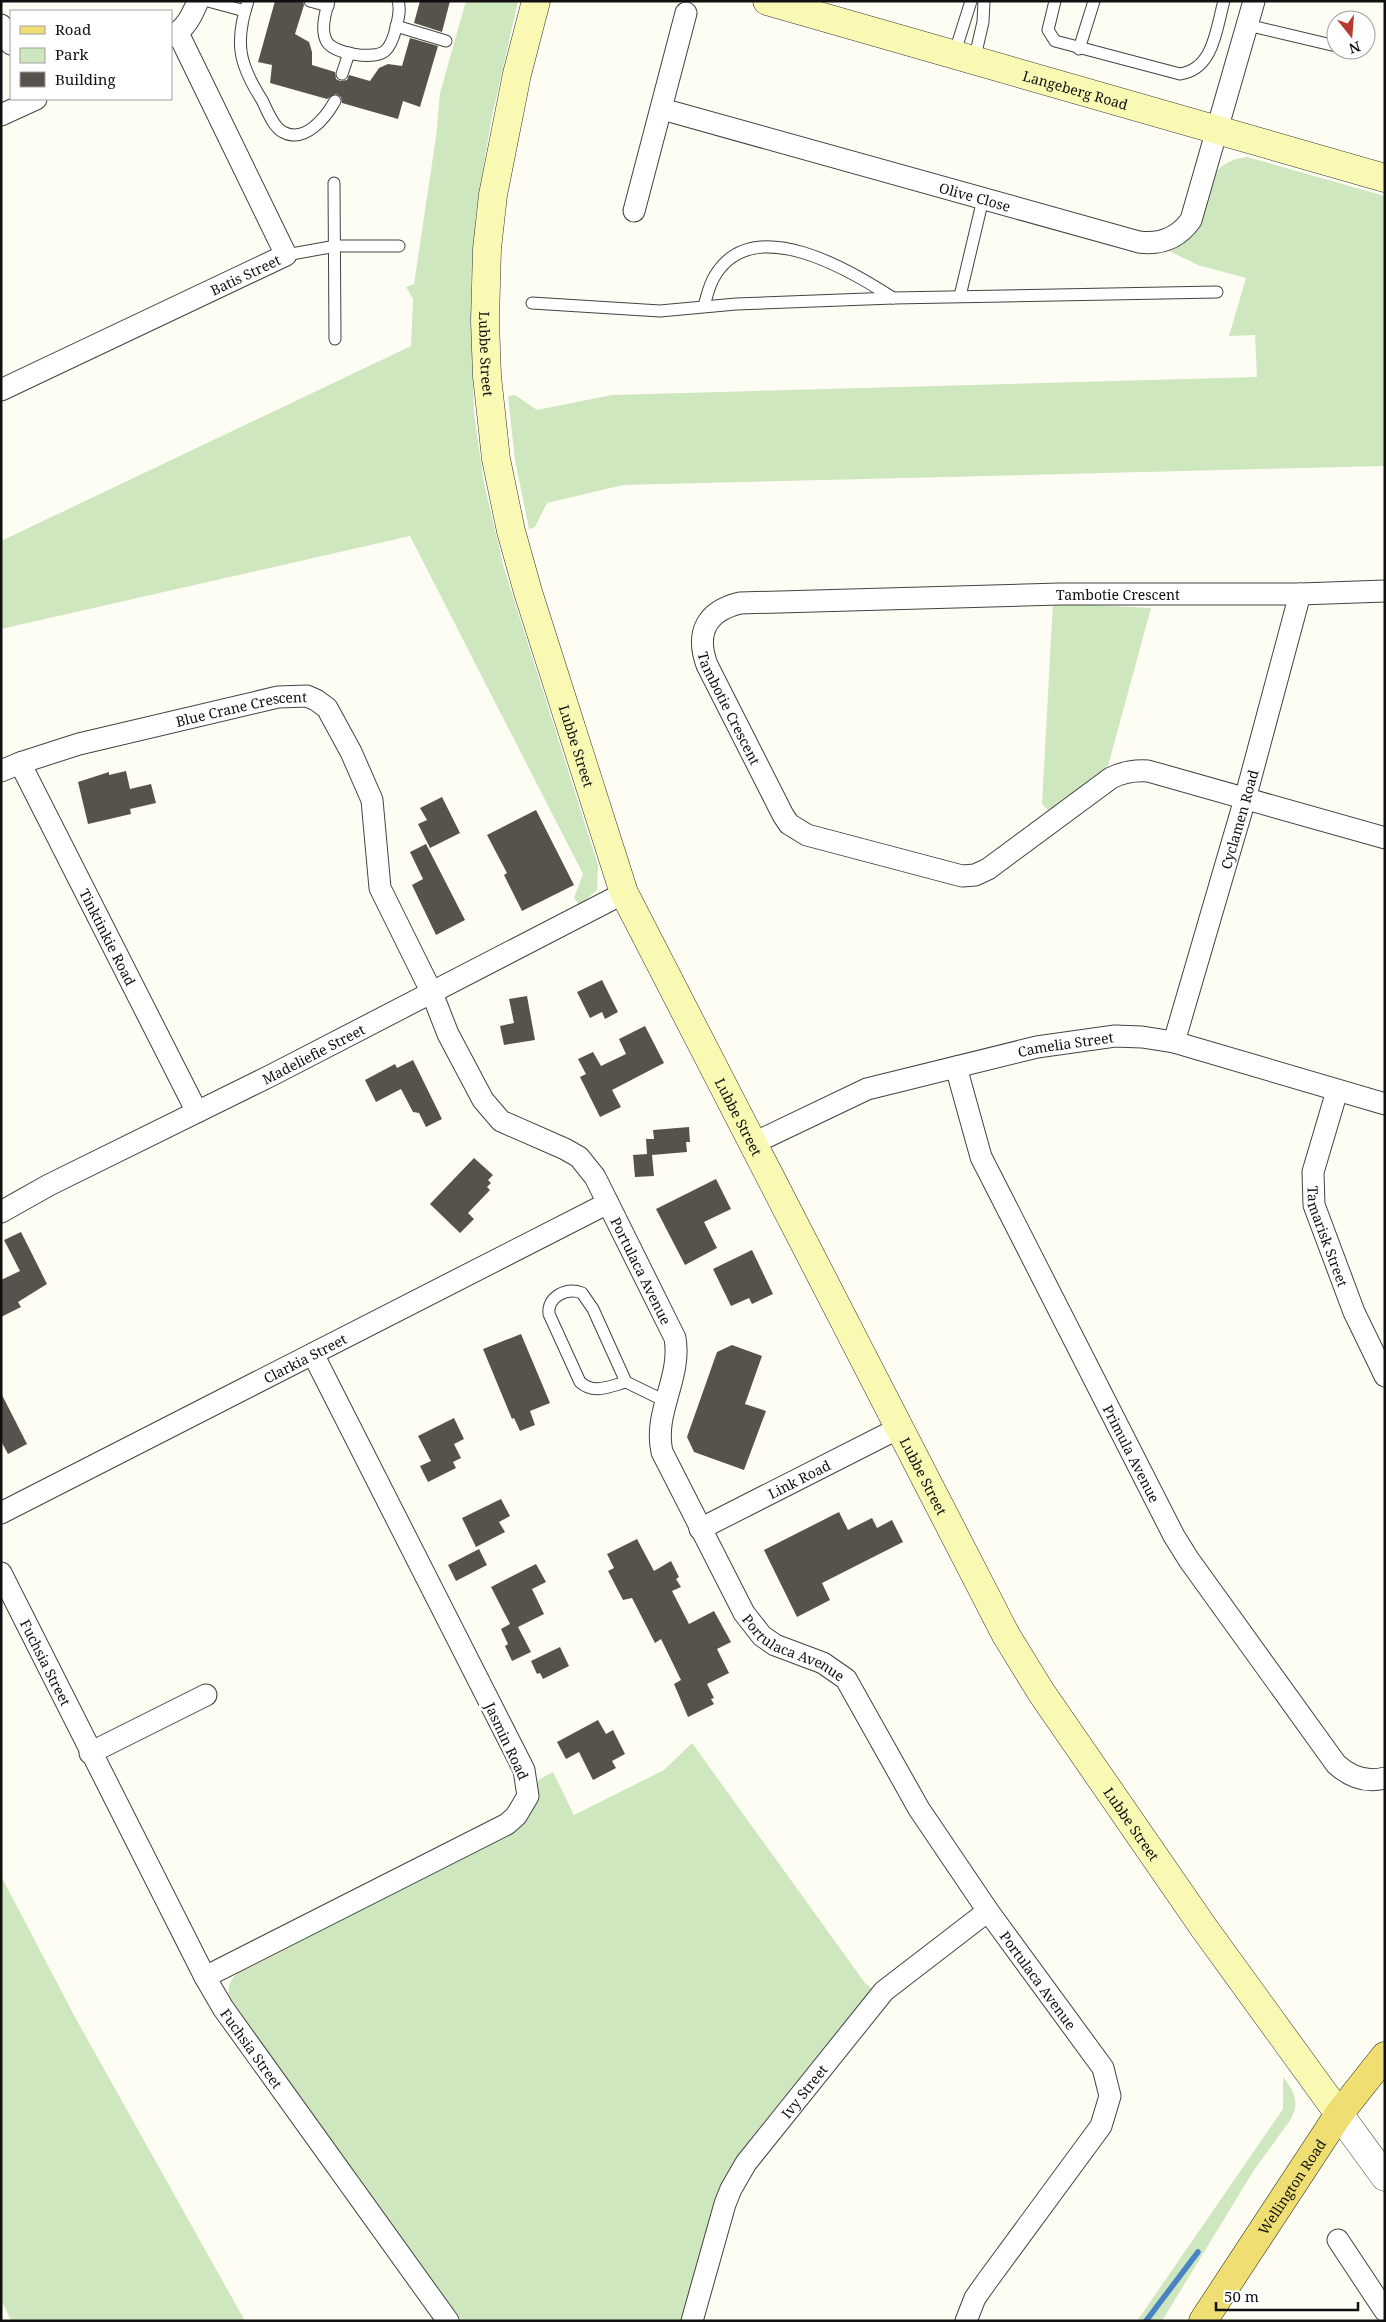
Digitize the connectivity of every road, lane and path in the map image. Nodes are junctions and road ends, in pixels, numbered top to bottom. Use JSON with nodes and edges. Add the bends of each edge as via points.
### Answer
{"nodes":[{"id":1,"x":198,"y":1,"type":"edge"},
{"id":2,"x":208,"y":1,"type":"edge"},
{"id":3,"x":310,"y":1,"type":"edge"},
{"id":4,"x":398,"y":1,"type":"edge"},
{"id":5,"x":536,"y":1,"type":"edge"},
{"id":6,"x":768,"y":1,"type":"edge"},
{"id":7,"x":971,"y":1,"type":"edge"},
{"id":8,"x":984,"y":1,"type":"edge"},
{"id":9,"x":1055,"y":1,"type":"edge"},
{"id":10,"x":1094,"y":1,"type":"edge"},
{"id":11,"x":1224,"y":1,"type":"edge"},
{"id":12,"x":1254,"y":1,"type":"edge"},
{"id":13,"x":328,"y":4,"type":"edge"},
{"id":14,"x":246,"y":6,"type":"edge"},
{"id":15,"x":686,"y":14,"type":"dead end"},
{"id":16,"x":1,"y":24,"type":"edge"},
{"id":17,"x":1247,"y":25,"type":"junction"},
{"id":18,"x":396,"y":26,"type":"junction"},
{"id":19,"x":175,"y":34,"type":"edge"},
{"id":20,"x":446,"y":41,"type":"dead end"},
{"id":21,"x":10,"y":42,"type":"edge"},
{"id":22,"x":1326,"y":44,"type":"edge"},
{"id":23,"x":1079,"y":49,"type":"junction"},
{"id":24,"x":349,"y":53,"type":"junction"},
{"id":25,"x":964,"y":58,"type":"junction"},
{"id":26,"x":342,"y":74,"type":"dead end"},
{"id":27,"x":34,"y":100,"type":"edge"},
{"id":28,"x":335,"y":101,"type":"dead end"},
{"id":29,"x":662,"y":109,"type":"junction"},
{"id":30,"x":1,"y":116,"type":"edge"},
{"id":31,"x":1217,"y":130,"type":"junction"},
{"id":32,"x":1385,"y":178,"type":"edge"},
{"id":33,"x":334,"y":183,"type":"dead end"},
{"id":34,"x":983,"y":198,"type":"junction"},
{"id":35,"x":634,"y":212,"type":"dead end"},
{"id":36,"x":336,"y":246,"type":"junction"},
{"id":37,"x":399,"y":246,"type":"dead end"},
{"id":38,"x":286,"y":255,"type":"junction"},
{"id":39,"x":1217,"y":292,"type":"dead end"},
{"id":40,"x":960,"y":296,"type":"junction"},
{"id":41,"x":893,"y":298,"type":"junction"},
{"id":42,"x":532,"y":303,"type":"dead end"},
{"id":43,"x":704,"y":306,"type":"junction"},
{"id":44,"x":335,"y":339,"type":"dead end"},
{"id":45,"x":1,"y":390,"type":"edge"},
{"id":46,"x":1385,"y":591,"type":"edge"},
{"id":47,"x":1300,"y":594,"type":"junction"},
{"id":48,"x":11,"y":767,"type":"edge"},
{"id":49,"x":1245,"y":799,"type":"junction"},
{"id":50,"x":1385,"y":838,"type":"edge"},
{"id":51,"x":624,"y":893,"type":"junction"},
{"id":52,"x":432,"y":993,"type":"junction"},
{"id":53,"x":1174,"y":1042,"type":"junction"},
{"id":54,"x":956,"y":1067,"type":"junction"},
{"id":55,"x":1337,"y":1091,"type":"junction"},
{"id":56,"x":1385,"y":1104,"type":"edge"},
{"id":57,"x":196,"y":1112,"type":"junction"},
{"id":58,"x":754,"y":1143,"type":"junction"},
{"id":59,"x":608,"y":1203,"type":"junction"},
{"id":60,"x":1,"y":1212,"type":"edge"},
{"id":61,"x":314,"y":1354,"type":"junction"},
{"id":62,"x":1385,"y":1376,"type":"edge"},
{"id":63,"x":626,"y":1382,"type":"junction"},
{"id":64,"x":665,"y":1401,"type":"junction"},
{"id":65,"x":899,"y":1428,"type":"junction"},
{"id":66,"x":1,"y":1513,"type":"edge"},
{"id":67,"x":700,"y":1529,"type":"junction"},
{"id":68,"x":1,"y":1573,"type":"edge"},
{"id":69,"x":206,"y":1695,"type":"dead end"},
{"id":70,"x":90,"y":1753,"type":"junction"},
{"id":71,"x":1385,"y":1778,"type":"edge"},
{"id":72,"x":988,"y":1911,"type":"junction"},
{"id":73,"x":205,"y":1977,"type":"junction"},
{"id":74,"x":1385,"y":2056,"type":"edge"},
{"id":75,"x":1339,"y":2114,"type":"junction"},
{"id":76,"x":1385,"y":2177,"type":"edge"},
{"id":77,"x":1338,"y":2240,"type":"dead end"},
{"id":78,"x":1385,"y":2311,"type":"edge"},
{"id":79,"x":448,"y":2321,"type":"edge"},
{"id":80,"x":692,"y":2321,"type":"edge"},
{"id":81,"x":966,"y":2321,"type":"edge"},
{"id":82,"x":1203,"y":2321,"type":"edge"}],
"edges":[{"from":1,"to":19,"type":"street","name":"Batis Street","via":[[188,22]]},
{"from":2,"to":14,"type":"lane"},
{"from":3,"to":13,"type":"lane"},
{"from":4,"to":18,"type":"lane"},
{"from":5,"to":51,"type":"main road","name":"Lubbe Street","via":[[517,74],[493,195],[485,321],[490,410],[502,492],[516,548]]},
{"from":6,"to":25,"type":"main road","name":"Langeberg Road"},
{"from":7,"to":25,"type":"lane"},
{"from":8,"to":25,"type":"lane","via":[[982,22]]},
{"from":9,"to":23,"type":"lane","via":[[1049,24],[1050,35],[1055,41]]},
{"from":10,"to":23,"type":"lane"},
{"from":11,"to":23,"type":"lane","via":[[1210,51],[1204,62],[1190,73],[1169,73]]},
{"from":12,"to":17,"type":"street","name":"Olive Close"},
{"from":13,"to":24,"type":"lane","via":[[324,30],[327,42]]},
{"from":14,"to":28,"type":"lane","via":[[241,35],[243,60],[278,128],[290,134],[307,131],[327,115]]},
{"from":15,"to":29,"type":"street"},
{"from":16,"to":21,"type":"street"},
{"from":17,"to":22,"type":"lane"},
{"from":17,"to":31,"type":"street","name":"Olive Close"},
{"from":18,"to":20,"type":"lane"},
{"from":18,"to":24,"type":"lane","via":[[384,52],[371,56]]},
{"from":19,"to":38,"type":"street","name":"Batis Street"},
{"from":24,"to":26,"type":"lane"},
{"from":25,"to":31,"type":"main road","name":"Langeberg Road"},
{"from":27,"to":30,"type":"street"},
{"from":29,"to":34,"type":"street","name":"Olive Close"},
{"from":29,"to":35,"type":"street"},
{"from":31,"to":32,"type":"main road","name":"Langeberg Road"},
{"from":31,"to":34,"type":"street","name":"Olive Close","via":[[1191,220],[1177,236],[1166,241],[1153,244],[1139,242]]},
{"from":33,"to":36,"type":"lane"},
{"from":34,"to":40,"type":"lane"},
{"from":36,"to":37,"type":"lane"},
{"from":36,"to":38,"type":"lane"},
{"from":36,"to":44,"type":"lane"},
{"from":38,"to":45,"type":"street","name":"Batis Street"},
{"from":39,"to":40,"type":"lane"},
{"from":40,"to":41,"type":"lane"},
{"from":41,"to":43,"type":"lane"},
{"from":41,"to":43,"type":"lane","via":[[832,263],[798,251],[763,247],[746,251],[726,263],[716,274]]},
{"from":42,"to":43,"type":"lane","via":[[660,311]]},
{"from":46,"to":47,"type":"street","name":"Tambotie Crescent"},
{"from":47,"to":49,"type":"street","name":"Cyclamen Road"},
{"from":47,"to":49,"type":"street","name":"Tambotie Crescent","via":[[1060,594],[740,603],[726,606],[714,615],[703,634],[703,654],[783,815],[789,824],[807,835],[969,876],[988,870],[1101,784],[1121,773],[1148,771]]},
{"from":48,"to":52,"type":"street","name":"Blue Crane Crescent","via":[[79,744],[278,697],[306,696],[316,700],[327,708],[369,788],[380,888]]},
{"from":48,"to":57,"type":"street","name":"Tinktinkie Road"},
{"from":49,"to":50,"type":"street","name":"Tambotie Crescent"},
{"from":49,"to":53,"type":"street","name":"Cyclamen Road"},
{"from":51,"to":52,"type":"street","name":"Madeliefie Street"},
{"from":51,"to":58,"type":"main road","name":"Lubbe Street"},
{"from":52,"to":57,"type":"street","name":"Madeliefie Street"},
{"from":52,"to":59,"type":"street","name":"Portulaca Avenue","via":[[448,1034],[491,1112],[501,1122],[578,1157],[595,1177]]},
{"from":53,"to":54,"type":"street","name":"Camelia Street","via":[[1114,1036],[1037,1047]]},
{"from":53,"to":55,"type":"street","name":"Camelia Street"},
{"from":54,"to":58,"type":"street","name":"Camelia Street","via":[[867,1089]]},
{"from":54,"to":71,"type":"street","name":"Primula Avenue","via":[[981,1157],[1179,1544],[1336,1764],[1360,1779]]},
{"from":55,"to":56,"type":"street","name":"Camelia Street"},
{"from":55,"to":62,"type":"street","name":"Tamarisk Street","via":[[1313,1172],[1314,1204],[1354,1312]]},
{"from":57,"to":60,"type":"street","name":"Madeliefie Street"},
{"from":58,"to":65,"type":"main road","name":"Lubbe Street"},
{"from":59,"to":61,"type":"street","name":"Clarkia Street"},
{"from":59,"to":64,"type":"street","name":"Portulaca Avenue","via":[[675,1338],[676,1366]]},
{"from":61,"to":66,"type":"street","name":"Clarkia Street"},
{"from":61,"to":73,"type":"street","name":"Jasmin Road","via":[[524,1770],[528,1796],[507,1824]]},
{"from":63,"to":63,"type":"lane","via":[[595,1390],[580,1382],[549,1314],[548,1308],[554,1298],[577,1292],[586,1298]]},
{"from":63,"to":64,"type":"lane"},
{"from":64,"to":67,"type":"street","name":"Portulaca Avenue","via":[[659,1429],[662,1452]]},
{"from":65,"to":67,"type":"street","name":"Link Road"},
{"from":65,"to":75,"type":"main road","name":"Lubbe Street","via":[[987,1600],[1041,1692],[1204,1928]]},
{"from":67,"to":72,"type":"street","name":"Portulaca Avenue","via":[[744,1613],[762,1636],[823,1663],[846,1678],[919,1810]]},
{"from":68,"to":70,"type":"street","name":"Fuchsia Street"},
{"from":69,"to":70,"type":"street"},
{"from":70,"to":73,"type":"street","name":"Fuchsia Street"},
{"from":72,"to":80,"type":"street","name":"Ivy Street","via":[[884,1991],[746,2163],[725,2204]]},
{"from":72,"to":81,"type":"street","name":"Portulaca Avenue","via":[[1104,2068],[1110,2096],[1101,2126],[975,2298]]},
{"from":73,"to":79,"type":"street","name":"Fuchsia Street","via":[[277,2085]]},
{"from":74,"to":75,"type":"main road","name":"Wellington Road"},
{"from":75,"to":76,"type":"street"},
{"from":75,"to":82,"type":"main road","name":"Wellington Road"},
{"from":77,"to":78,"type":"street"}]}
